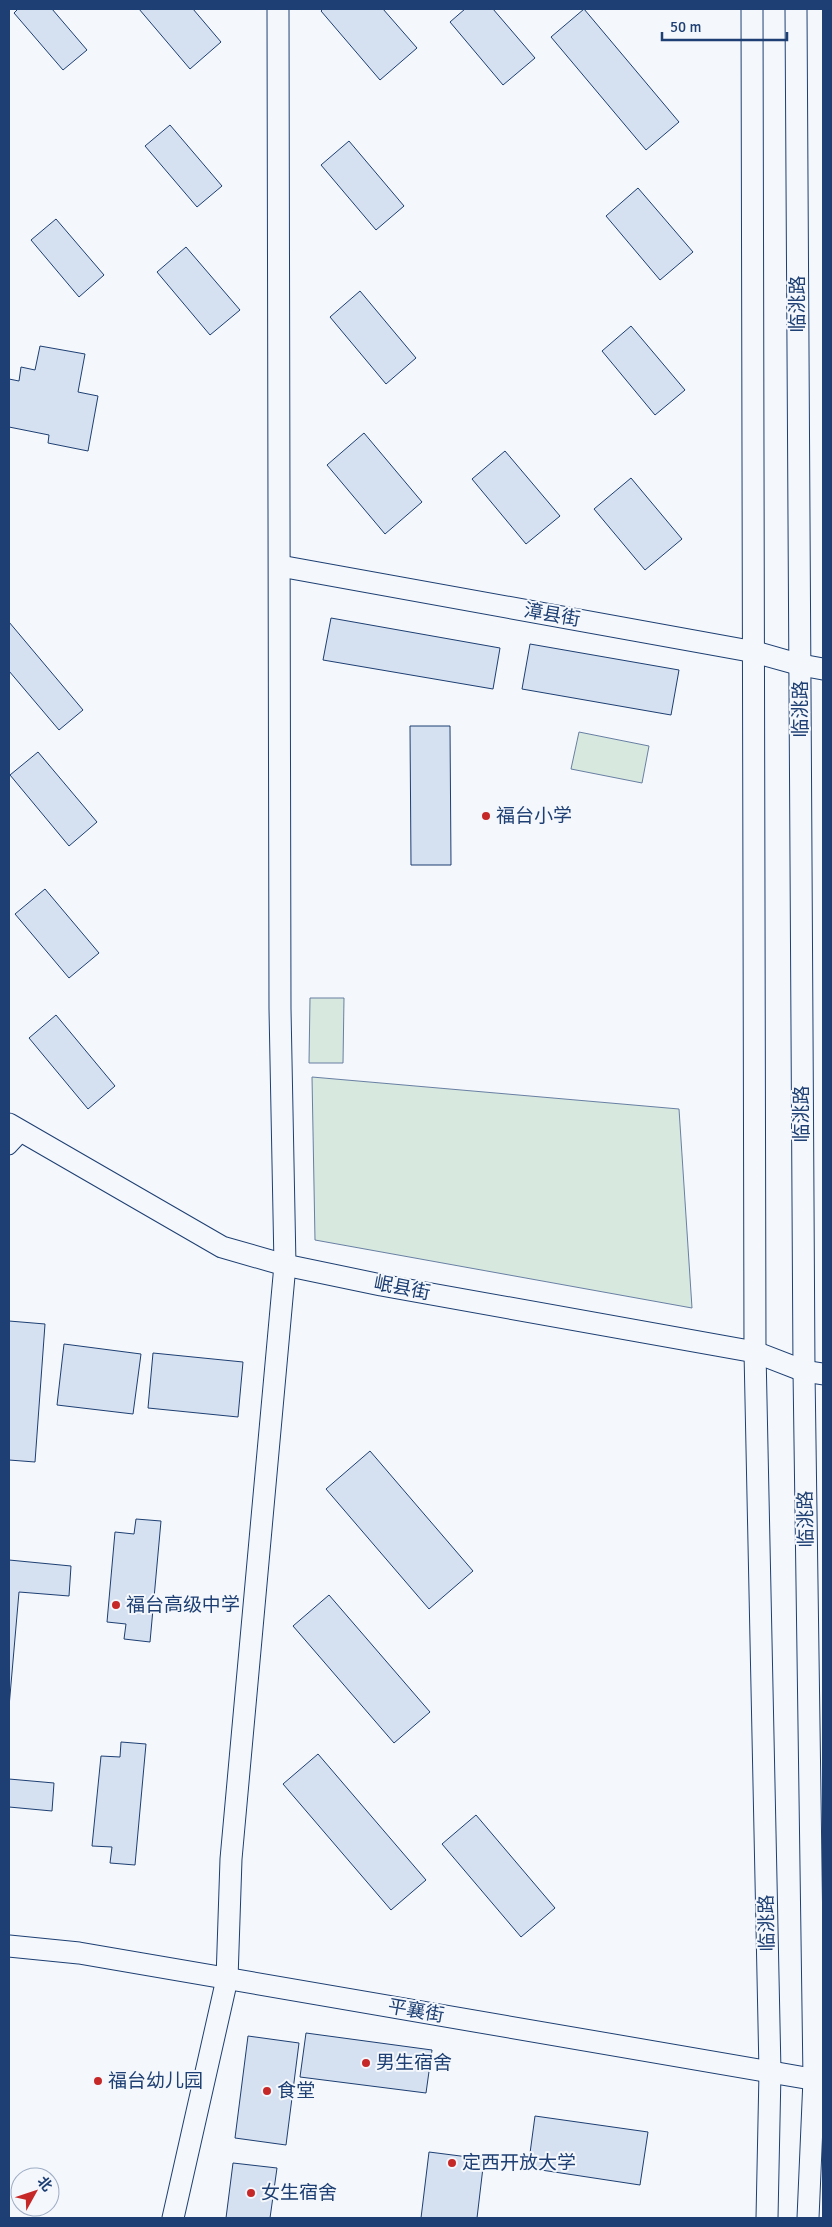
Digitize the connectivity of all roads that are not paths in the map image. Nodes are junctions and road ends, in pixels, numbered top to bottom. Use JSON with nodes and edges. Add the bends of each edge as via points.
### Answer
{"nodes":[{"id":1,"x":278,"y":9,"type":"edge"},
{"id":2,"x":752,"y":9,"type":"edge"},
{"id":3,"x":796,"y":9,"type":"edge"},
{"id":4,"x":280,"y":566,"type":"junction"},
{"id":5,"x":755,"y":652,"type":"junction"},
{"id":6,"x":800,"y":665,"type":"junction"},
{"id":7,"x":823,"y":669,"type":"edge"},
{"id":8,"x":13,"y":1134,"type":"edge"},
{"id":9,"x":285,"y":1265,"type":"junction"},
{"id":10,"x":755,"y":1352,"type":"junction"},
{"id":11,"x":813,"y":1372,"type":"edge"},
{"id":12,"x":9,"y":1946,"type":"edge"},
{"id":13,"x":227,"y":1979,"type":"junction"},
{"id":14,"x":770,"y":2072,"type":"junction"},
{"id":15,"x":819,"y":2080,"type":"edge"},
{"id":16,"x":173,"y":2218,"type":"edge"},
{"id":17,"x":767,"y":2218,"type":"edge"},
{"id":18,"x":808,"y":2218,"type":"edge"}],
"edges":[{"from":1,"to":4,"type":"street"},
{"from":2,"to":5,"type":"street","name":"临洮路"},
{"from":3,"to":6,"type":"street","name":"临洮路"},
{"from":4,"to":5,"type":"street","name":"漳县街"},
{"from":4,"to":9,"type":"street","via":[[280,1009]]},
{"from":5,"to":6,"type":"street","name":"漳县街"},
{"from":5,"to":10,"type":"street","name":"临洮路"},
{"from":6,"to":7,"type":"street","name":"漳县街"},
{"from":6,"to":11,"type":"street","name":"临洮路"},
{"from":8,"to":9,"type":"street","name":"岷县街","via":[[222,1247]]},
{"from":9,"to":10,"type":"street","name":"岷县街"},
{"from":9,"to":13,"type":"street","via":[[231,1859]]},
{"from":10,"to":11,"type":"street","name":"岷县街"},
{"from":10,"to":14,"type":"street","name":"临洮路"},
{"from":11,"to":15,"type":"street","name":"临洮路"},
{"from":12,"to":13,"type":"street","name":"平襄街","via":[[79,1953]]},
{"from":13,"to":14,"type":"street","name":"平襄街"},
{"from":13,"to":16,"type":"street"},
{"from":14,"to":15,"type":"street","name":"平襄街"},
{"from":14,"to":17,"type":"street","name":"临洮路"},
{"from":15,"to":18,"type":"street","name":"临洮路"}]}
